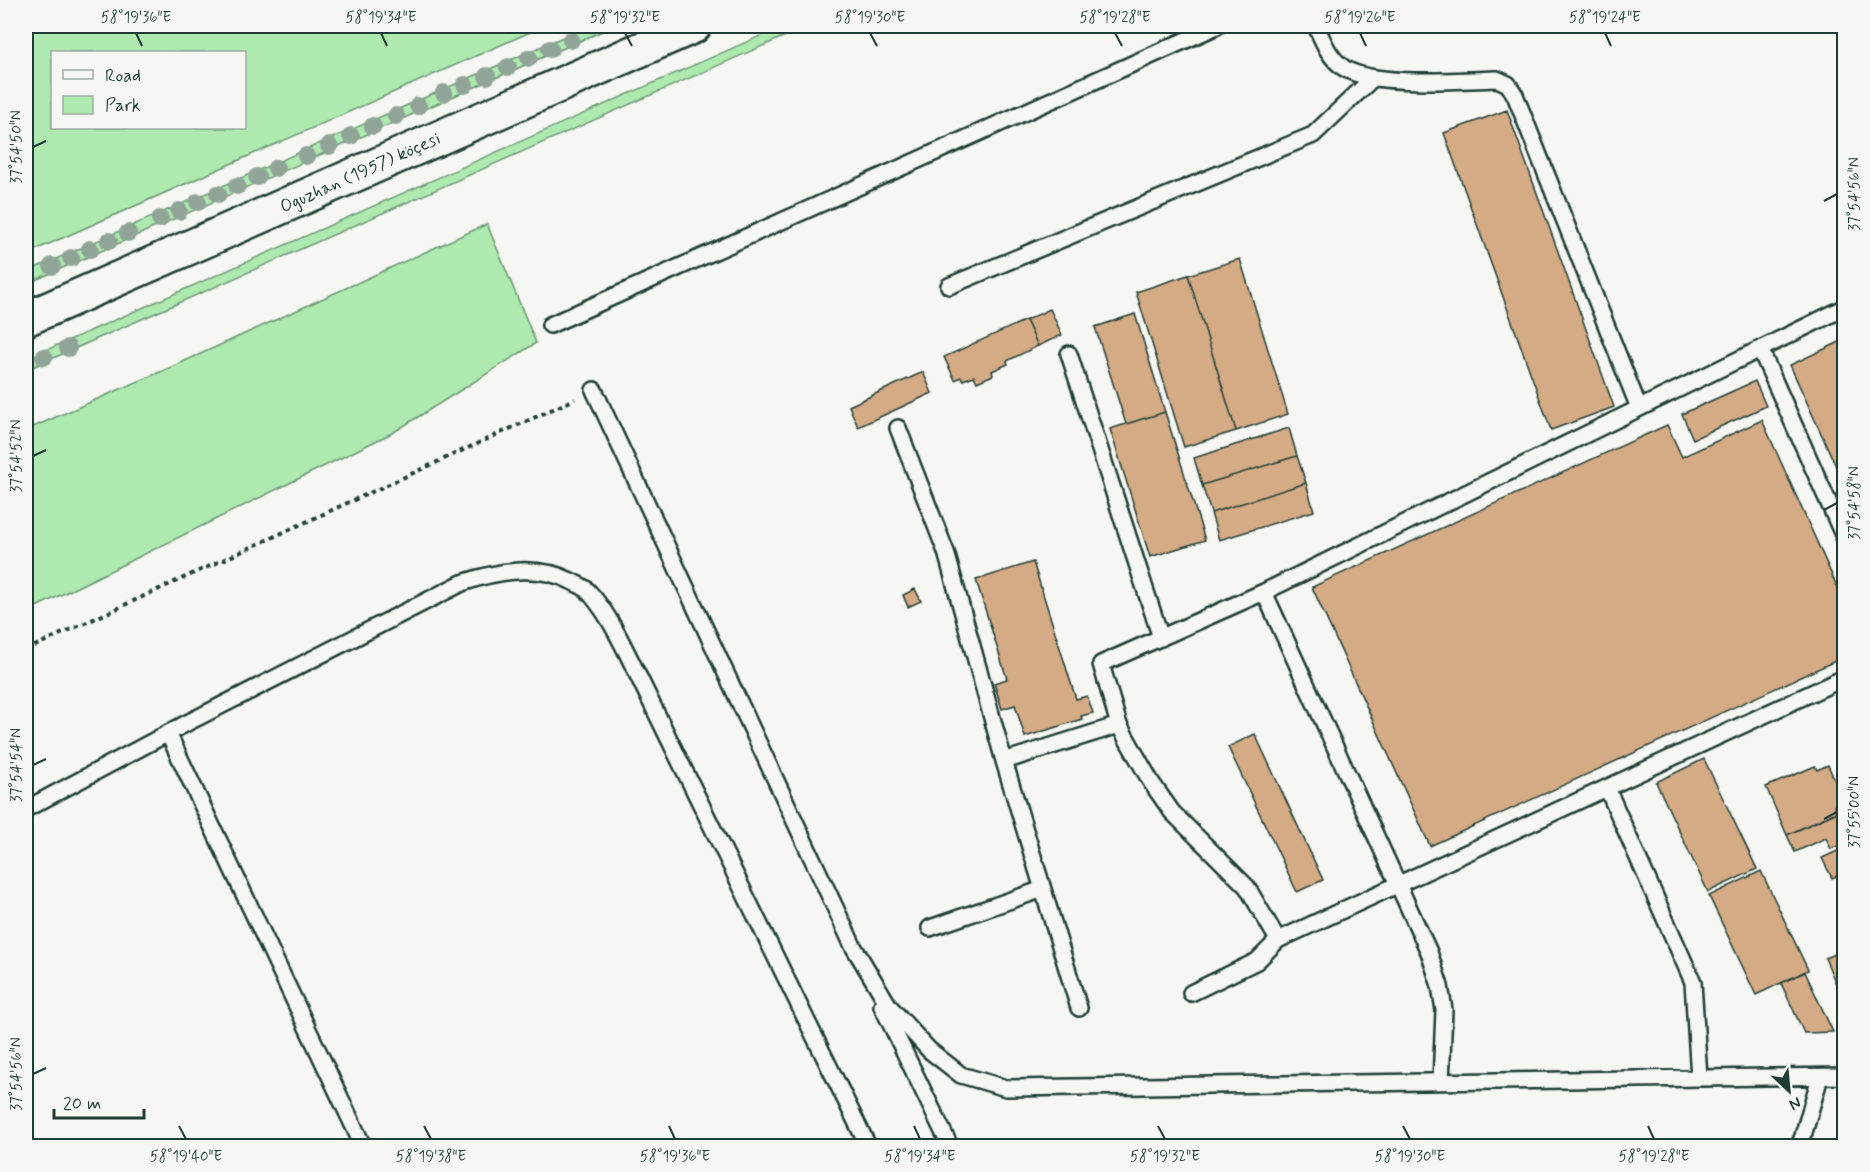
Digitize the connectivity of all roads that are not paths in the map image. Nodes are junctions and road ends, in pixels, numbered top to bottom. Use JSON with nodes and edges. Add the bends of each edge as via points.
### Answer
{"nodes":[{"id":1,"x":694,"y":26,"type":"edge"},
{"id":2,"x":1217,"y":26,"type":"edge"},
{"id":3,"x":1316,"y":26,"type":"edge"},
{"id":4,"x":1373,"y":78,"type":"junction"},
{"id":5,"x":949,"y":286,"type":"dead end"},
{"id":6,"x":1845,"y":308,"type":"edge"},
{"id":7,"x":26,"y":319,"type":"edge"},
{"id":8,"x":550,"y":325,"type":"dead end"},
{"id":9,"x":1760,"y":349,"type":"junction"},
{"id":10,"x":1069,"y":354,"type":"dead end"},
{"id":11,"x":594,"y":390,"type":"road end"},
{"id":12,"x":1639,"y":408,"type":"junction"},
{"id":13,"x":898,"y":428,"type":"dead end"},
{"id":14,"x":1845,"y":537,"type":"edge"},
{"id":15,"x":1264,"y":592,"type":"junction"},
{"id":16,"x":1161,"y":638,"type":"junction"},
{"id":17,"x":1845,"y":678,"type":"edge"},
{"id":18,"x":1119,"y":725,"type":"junction"},
{"id":19,"x":168,"y":733,"type":"junction"},
{"id":20,"x":1004,"y":761,"type":"junction"},
{"id":21,"x":1607,"y":788,"type":"junction"},
{"id":22,"x":26,"y":809,"type":"edge"},
{"id":23,"x":1398,"y":885,"type":"junction"},
{"id":24,"x":1043,"y":889,"type":"junction"},
{"id":25,"x":930,"y":928,"type":"dead end"},
{"id":26,"x":1278,"y":940,"type":"junction"},
{"id":27,"x":853,"y":946,"type":"junction"},
{"id":28,"x":1191,"y":993,"type":"dead end"},
{"id":29,"x":1079,"y":1008,"type":"dead end"},
{"id":30,"x":1845,"y":1076,"type":"edge"},
{"id":31,"x":1820,"y":1077,"type":"junction"},
{"id":32,"x":1699,"y":1078,"type":"junction"},
{"id":33,"x":1440,"y":1082,"type":"junction"},
{"id":34,"x":363,"y":1146,"type":"edge"},
{"id":35,"x":868,"y":1146,"type":"edge"},
{"id":36,"x":950,"y":1146,"type":"edge"},
{"id":37,"x":1798,"y":1146,"type":"edge"}],
"edges":[{"from":1,"to":7,"type":"main road","name":"Oguzhan (1957) köçesi"},
{"from":2,"to":8,"type":"lane"},
{"from":3,"to":4,"type":"lane","via":[[1330,56],[1345,69]]},
{"from":4,"to":5,"type":"lane","via":[[1313,135]]},
{"from":4,"to":12,"type":"lane","via":[[1497,80],[1508,84]]},
{"from":6,"to":9,"type":"lane"},
{"from":9,"to":12,"type":"lane"},
{"from":9,"to":14,"type":"lane"},
{"from":10,"to":16,"type":"lane"},
{"from":11,"to":27,"type":"lane"},
{"from":12,"to":15,"type":"lane"},
{"from":13,"to":20,"type":"lane","via":[[946,552]]},
{"from":15,"to":16,"type":"lane"},
{"from":15,"to":23,"type":"lane"},
{"from":16,"to":18,"type":"lane","via":[[1101,664]]},
{"from":17,"to":21,"type":"lane"},
{"from":18,"to":20,"type":"lane"},
{"from":18,"to":26,"type":"lane","via":[[1172,812],[1247,887]]},
{"from":19,"to":22,"type":"lane"},
{"from":19,"to":34,"type":"lane"},
{"from":19,"to":35,"type":"lane","via":[[462,583],[488,574],[532,570],[562,577],[585,588],[609,618],[627,653]]},
{"from":20,"to":24,"type":"lane"},
{"from":21,"to":23,"type":"lane"},
{"from":21,"to":32,"type":"lane","via":[[1693,982]]},
{"from":23,"to":26,"type":"lane"},
{"from":23,"to":33,"type":"lane","via":[[1440,986],[1444,1010]]},
{"from":24,"to":25,"type":"lane"},
{"from":24,"to":29,"type":"lane"},
{"from":26,"to":28,"type":"lane","via":[[1257,960]]},
{"from":27,"to":33,"type":"lane","via":[[889,1006],[929,1050],[961,1075],[1006,1088]]},
{"from":27,"to":36,"type":"lane"},
{"from":30,"to":31,"type":"lane"},
{"from":31,"to":32,"type":"lane"},
{"from":31,"to":37,"type":"lane"},
{"from":32,"to":33,"type":"lane"}]}
